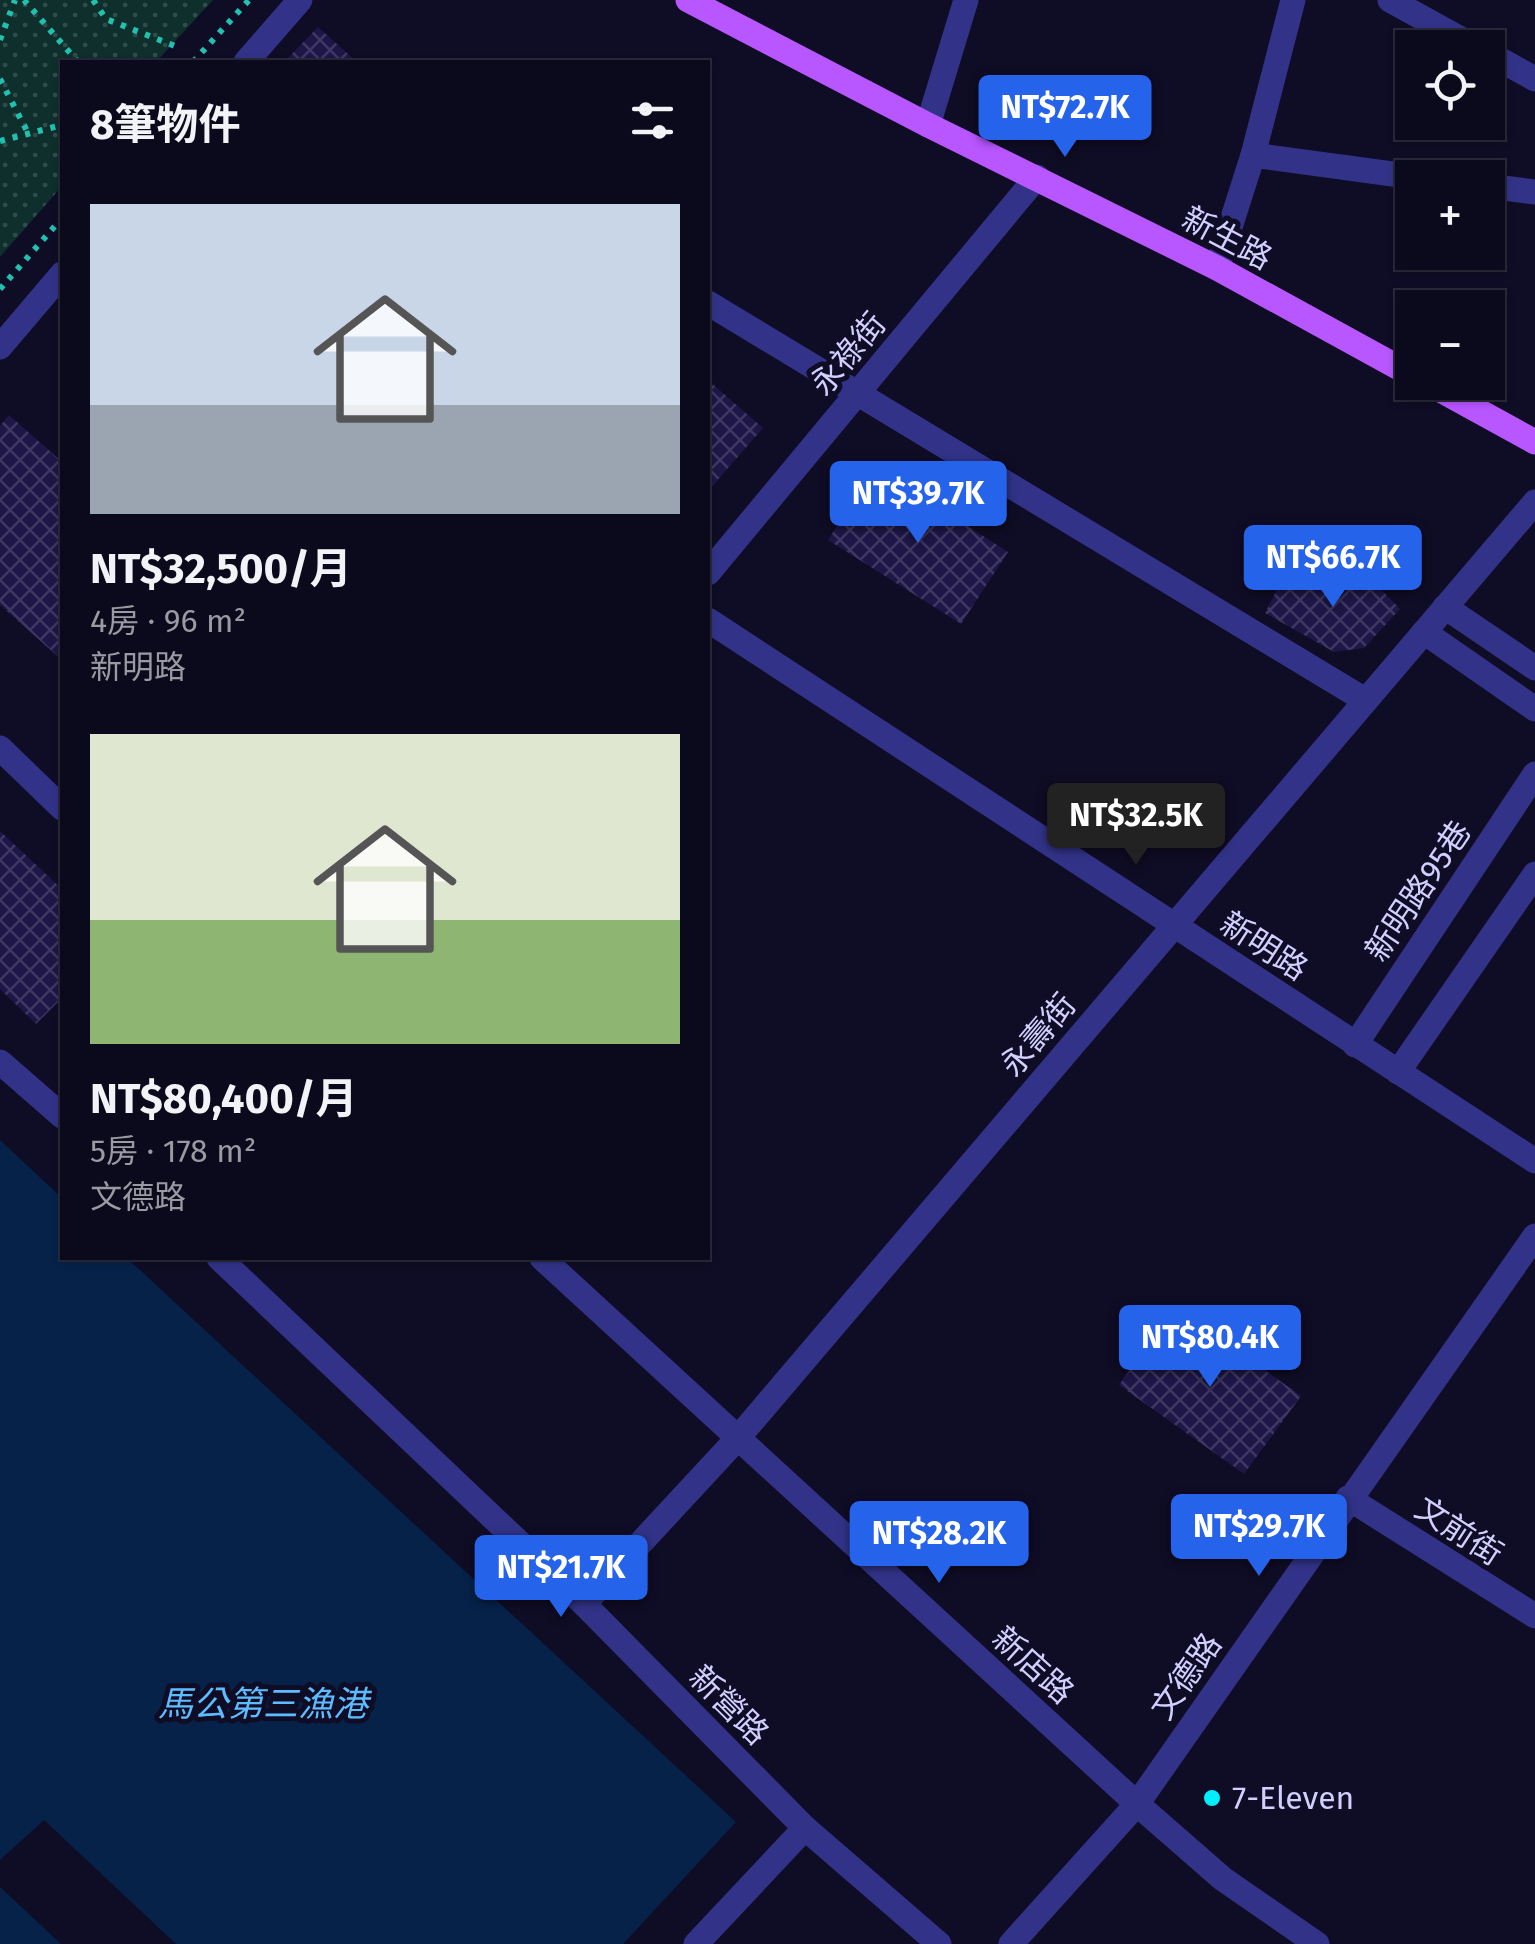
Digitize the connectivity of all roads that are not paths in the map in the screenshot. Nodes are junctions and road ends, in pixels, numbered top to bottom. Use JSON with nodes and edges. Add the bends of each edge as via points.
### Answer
{"nodes":[{"id":1,"x":300,"y":0,"type":"edge"},
{"id":2,"x":688,"y":0,"type":"edge"},
{"id":3,"x":966,"y":0,"type":"edge"},
{"id":4,"x":1293,"y":0,"type":"edge"},
{"id":5,"x":1390,"y":0,"type":"edge"},
{"id":6,"x":1444,"y":30,"type":"edge"},
{"id":7,"x":248,"y":60,"type":"edge"},
{"id":8,"x":1505,"y":62,"type":"edge"},
{"id":9,"x":1535,"y":79,"type":"edge"},
{"id":10,"x":928,"y":126,"type":"junction"},
{"id":11,"x":1253,"y":155,"type":"junction"},
{"id":12,"x":1395,"y":174,"type":"edge"},
{"id":13,"x":1038,"y":177,"type":"junction"},
{"id":14,"x":1505,"y":188,"type":"edge"},
{"id":15,"x":1535,"y":192,"type":"edge"},
{"id":16,"x":1217,"y":268,"type":"junction"},
{"id":17,"x":60,"y":276,"type":"edge"},
{"id":18,"x":710,"y":304,"type":"edge"},
{"id":19,"x":0,"y":347,"type":"edge"},
{"id":20,"x":1395,"y":366,"type":"edge"},
{"id":21,"x":858,"y":393,"type":"junction"},
{"id":22,"x":1459,"y":400,"type":"edge"},
{"id":23,"x":1535,"y":442,"type":"edge"},
{"id":24,"x":1535,"y":502,"type":"edge"},
{"id":25,"x":710,"y":571,"type":"edge"},
{"id":26,"x":1445,"y":607,"type":"junction"},
{"id":27,"x":710,"y":621,"type":"edge"},
{"id":28,"x":1424,"y":632,"type":"junction"},
{"id":29,"x":1535,"y":668,"type":"edge"},
{"id":30,"x":1365,"y":700,"type":"junction"},
{"id":31,"x":1535,"y":709,"type":"edge"},
{"id":32,"x":0,"y":748,"type":"edge"},
{"id":33,"x":1535,"y":774,"type":"edge"},
{"id":34,"x":60,"y":806,"type":"edge"},
{"id":35,"x":1535,"y":874,"type":"edge"},
{"id":36,"x":1174,"y":926,"type":"junction"},
{"id":37,"x":1355,"y":1045,"type":"junction"},
{"id":38,"x":0,"y":1062,"type":"edge"},
{"id":39,"x":1398,"y":1072,"type":"junction"},
{"id":40,"x":60,"y":1114,"type":"edge"},
{"id":41,"x":1535,"y":1161,"type":"edge"},
{"id":42,"x":1535,"y":1236,"type":"edge"},
{"id":43,"x":221,"y":1260,"type":"edge"},
{"id":44,"x":544,"y":1260,"type":"edge"},
{"id":45,"x":737,"y":1439,"type":"junction"},
{"id":46,"x":1348,"y":1498,"type":"junction"},
{"id":47,"x":584,"y":1604,"type":"junction"},
{"id":48,"x":1535,"y":1616,"type":"edge"},
{"id":49,"x":1137,"y":1804,"type":"junction"},
{"id":50,"x":804,"y":1828,"type":"junction"},
{"id":51,"x":696,"y":1944,"type":"edge"},
{"id":52,"x":939,"y":1944,"type":"edge"},
{"id":53,"x":1011,"y":1944,"type":"edge"},
{"id":54,"x":1316,"y":1944,"type":"edge"}],
"edges":[{"from":1,"to":7,"type":"street"},
{"from":2,"to":10,"type":"main road","name":"新生路"},
{"from":3,"to":10,"type":"street"},
{"from":4,"to":11,"type":"street"},
{"from":5,"to":6,"type":"street"},
{"from":8,"to":9,"type":"street"},
{"from":10,"to":13,"type":"main road","name":"新生路"},
{"from":11,"to":12,"type":"street"},
{"from":11,"to":16,"type":"street"},
{"from":13,"to":16,"type":"main road","name":"新生路"},
{"from":13,"to":21,"type":"street","name":"永祿街"},
{"from":14,"to":15,"type":"street"},
{"from":16,"to":20,"type":"main road","name":"新生路"},
{"from":17,"to":19,"type":"street"},
{"from":18,"to":21,"type":"street"},
{"from":21,"to":25,"type":"street","name":"永祿街"},
{"from":21,"to":30,"type":"street"},
{"from":22,"to":23,"type":"main road"},
{"from":24,"to":26,"type":"street","name":"永壽街"},
{"from":26,"to":28,"type":"street","name":"永壽街"},
{"from":26,"to":29,"type":"street"},
{"from":27,"to":36,"type":"street","name":"新明路"},
{"from":28,"to":30,"type":"street","name":"永壽街"},
{"from":28,"to":31,"type":"street"},
{"from":30,"to":36,"type":"street","name":"永壽街"},
{"from":32,"to":34,"type":"street"},
{"from":33,"to":37,"type":"street","name":"新明路95巷"},
{"from":35,"to":39,"type":"street"},
{"from":36,"to":37,"type":"street","name":"新明路"},
{"from":36,"to":45,"type":"street","name":"永壽街"},
{"from":37,"to":39,"type":"street","name":"新明路"},
{"from":38,"to":40,"type":"street"},
{"from":39,"to":41,"type":"street","name":"新明路"},
{"from":42,"to":46,"type":"street","name":"文德路"},
{"from":43,"to":47,"type":"street","name":"新營路"},
{"from":44,"to":45,"type":"street","name":"新店路"},
{"from":45,"to":47,"type":"street","name":"永壽街"},
{"from":45,"to":49,"type":"street","name":"新店路"},
{"from":46,"to":48,"type":"street","name":"文前街"},
{"from":46,"to":49,"type":"street","name":"文德路"},
{"from":47,"to":50,"type":"street","name":"新營路"},
{"from":49,"to":53,"type":"street","name":"文德路"},
{"from":49,"to":54,"type":"street","name":"新店路","via":[[1222,1878]]},
{"from":50,"to":51,"type":"street"},
{"from":50,"to":52,"type":"street","name":"新營路"}]}
